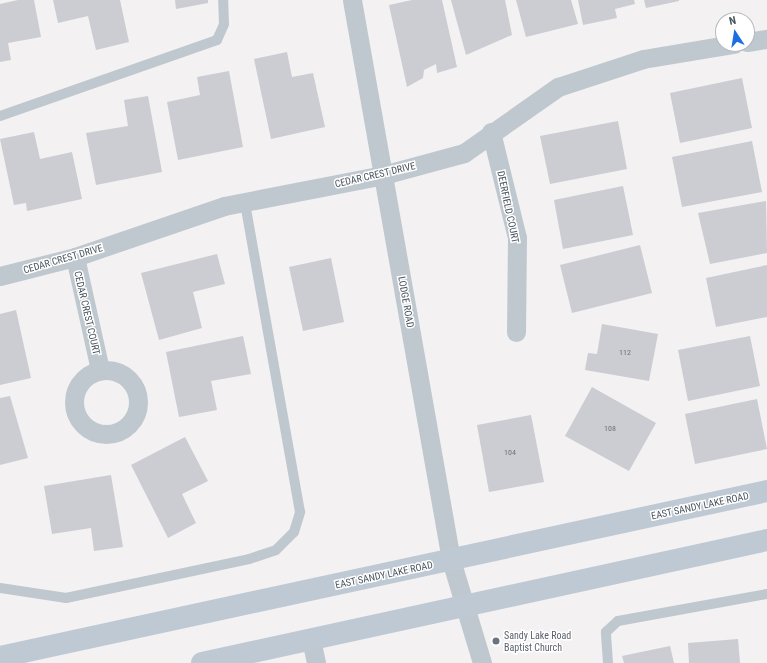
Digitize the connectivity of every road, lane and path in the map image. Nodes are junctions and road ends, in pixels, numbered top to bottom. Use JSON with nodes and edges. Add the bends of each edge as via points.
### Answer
{"nodes":[{"id":1,"x":223,"y":0,"type":"edge"},
{"id":2,"x":352,"y":0,"type":"edge"},
{"id":3,"x":767,"y":39,"type":"edge"},
{"id":4,"x":755,"y":41,"type":"edge"},
{"id":5,"x":715,"y":47,"type":"edge"},
{"id":6,"x":0,"y":116,"type":"edge"},
{"id":7,"x":491,"y":132,"type":"junction"},
{"id":8,"x":384,"y":175,"type":"junction"},
{"id":9,"x":246,"y":202,"type":"junction"},
{"id":10,"x":75,"y":257,"type":"junction"},
{"id":11,"x":0,"y":276,"type":"edge"},
{"id":12,"x":516,"y":332,"type":"dead end"},
{"id":13,"x":100,"y":370,"type":"dead end"},
{"id":14,"x":767,"y":491,"type":"edge"},
{"id":15,"x":767,"y":540,"type":"edge"},
{"id":16,"x":451,"y":560,"type":"junction"},
{"id":17,"x":0,"y":588,"type":"edge"},
{"id":18,"x":767,"y":594,"type":"edge"},
{"id":19,"x":464,"y":604,"type":"junction"},
{"id":20,"x":311,"y":639,"type":"junction"},
{"id":21,"x":0,"y":658,"type":"edge"},
{"id":22,"x":202,"y":663,"type":"edge"},
{"id":23,"x":316,"y":663,"type":"edge"},
{"id":24,"x":482,"y":663,"type":"edge"},
{"id":25,"x":608,"y":663,"type":"edge"}],
"edges":[{"from":1,"to":6,"type":"lane","via":[[224,24],[217,40]]},
{"from":2,"to":8,"type":"street","name":"LODGE ROAD"},
{"from":3,"to":4,"type":"street"},
{"from":5,"to":7,"type":"street","name":"CEDAR CREST DRIVE","via":[[642,59],[558,87]]},
{"from":7,"to":8,"type":"street","name":"CEDAR CREST DRIVE","via":[[464,153]]},
{"from":7,"to":12,"type":"street","name":"DEERFIELD COURT","via":[[517,238]]},
{"from":8,"to":9,"type":"street","name":"CEDAR CREST DRIVE"},
{"from":8,"to":16,"type":"street","name":"LODGE ROAD"},
{"from":9,"to":10,"type":"street","name":"CEDAR CREST DRIVE"},
{"from":9,"to":17,"type":"lane","via":[[299,504],[294,532],[276,550],[248,559],[66,598]]},
{"from":10,"to":11,"type":"street","name":"CEDAR CREST DRIVE"},
{"from":10,"to":13,"type":"street","name":"CEDAR CREST COURT"},
{"from":14,"to":16,"type":"main road","name":"EAST SANDY LAKE ROAD"},
{"from":15,"to":19,"type":"main road"},
{"from":16,"to":19,"type":"street","name":"LODGE ROAD"},
{"from":16,"to":21,"type":"main road","name":"EAST SANDY LAKE ROAD"},
{"from":18,"to":25,"type":"lane","via":[[618,621],[606,632]]},
{"from":19,"to":20,"type":"main road"},
{"from":19,"to":24,"type":"street","name":"LODGE ROAD"},
{"from":20,"to":22,"type":"main road"},
{"from":20,"to":23,"type":"street"}]}
